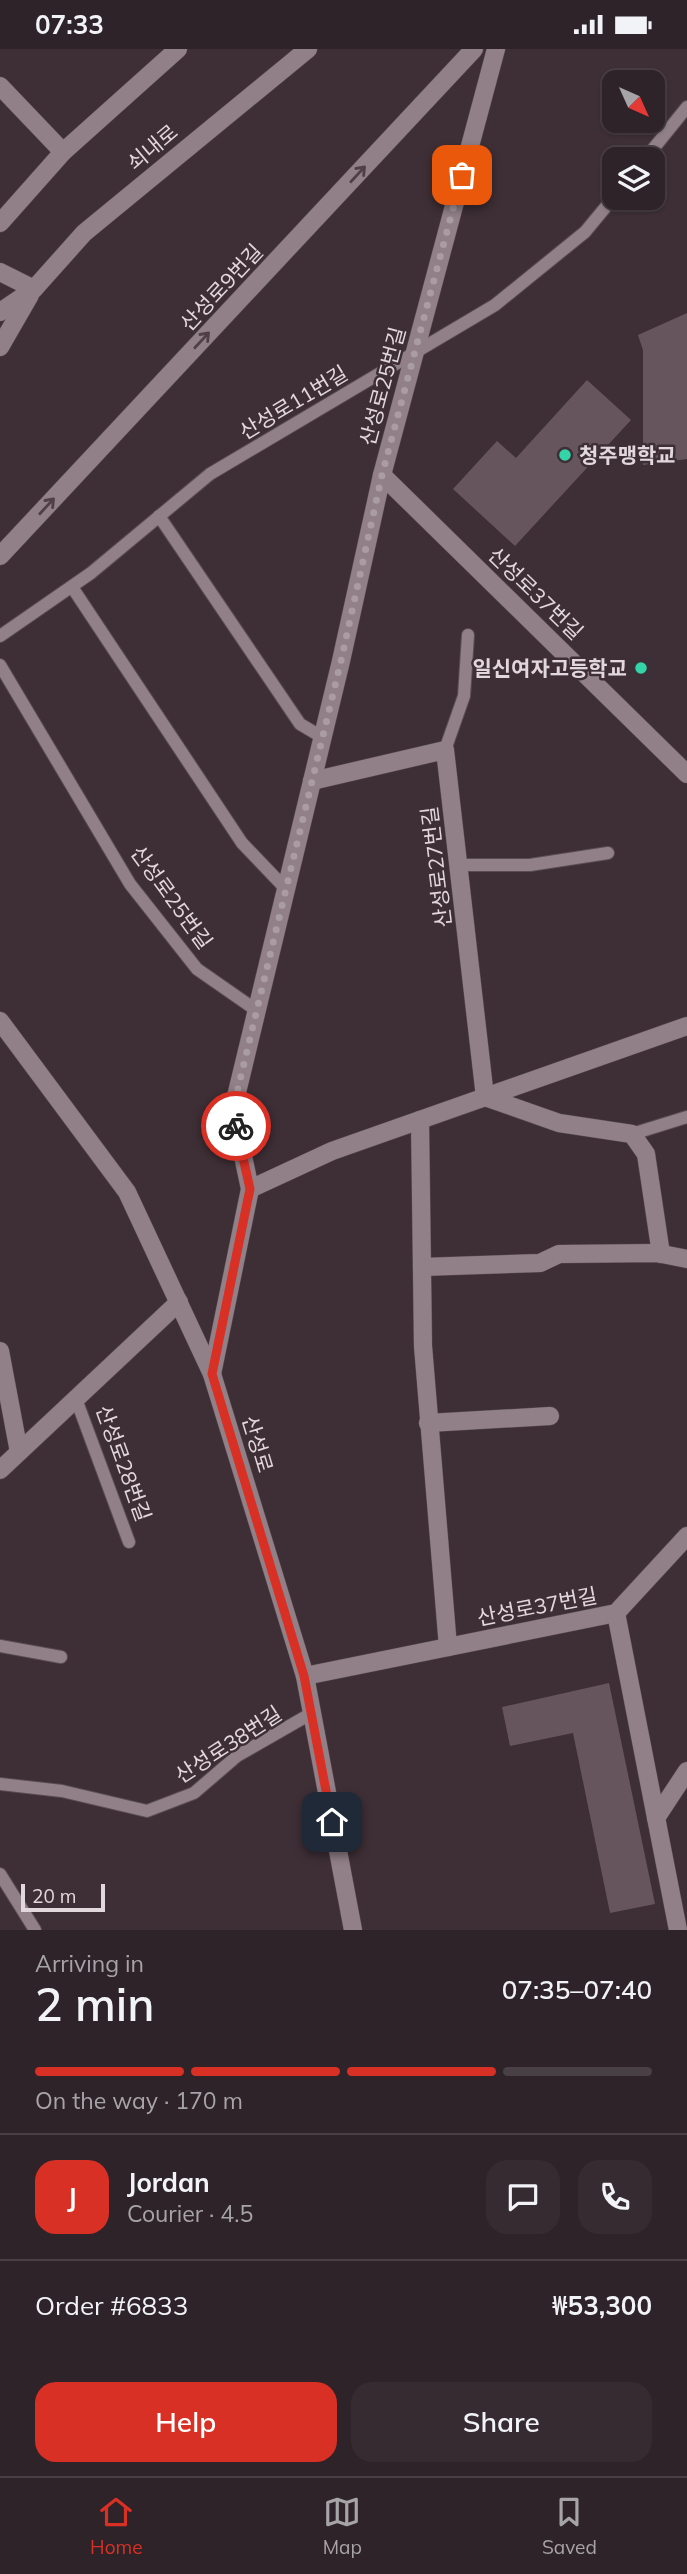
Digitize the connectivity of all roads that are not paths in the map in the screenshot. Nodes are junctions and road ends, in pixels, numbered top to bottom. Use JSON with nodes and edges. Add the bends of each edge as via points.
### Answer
{"nodes":[{"id":1,"x":178,"y":49,"type":"edge"},
{"id":2,"x":308,"y":49,"type":"edge"},
{"id":3,"x":474,"y":49,"type":"edge"},
{"id":4,"x":496,"y":49,"type":"edge"},
{"id":5,"x":0,"y":86,"type":"edge"},
{"id":6,"x":687,"y":107,"type":"edge"},
{"id":7,"x":655,"y":147,"type":"edge"},
{"id":8,"x":63,"y":152,"type":"junction"},
{"id":9,"x":603,"y":210,"type":"edge"},
{"id":10,"x":0,"y":223,"type":"edge"},
{"id":11,"x":0,"y":272,"type":"edge"},
{"id":12,"x":34,"y":289,"type":"junction"},
{"id":13,"x":0,"y":312,"type":"edge"},
{"id":14,"x":0,"y":347,"type":"edge"},
{"id":15,"x":415,"y":352,"type":"junction"},
{"id":16,"x":382,"y":475,"type":"junction"},
{"id":17,"x":159,"y":516,"type":"junction"},
{"id":18,"x":0,"y":556,"type":"edge"},
{"id":19,"x":72,"y":587,"type":"junction"},
{"id":20,"x":468,"y":635,"type":"dead end"},
{"id":21,"x":0,"y":636,"type":"edge"},
{"id":22,"x":0,"y":665,"type":"edge"},
{"id":23,"x":322,"y":737,"type":"junction"},
{"id":24,"x":445,"y":750,"type":"junction"},
{"id":25,"x":687,"y":774,"type":"edge"},
{"id":26,"x":312,"y":781,"type":"junction"},
{"id":27,"x":608,"y":853,"type":"dead end"},
{"id":28,"x":458,"y":865,"type":"junction"},
{"id":29,"x":286,"y":890,"type":"junction"},
{"id":30,"x":256,"y":1010,"type":"junction"},
{"id":31,"x":0,"y":1021,"type":"edge"},
{"id":32,"x":687,"y":1026,"type":"edge"},
{"id":33,"x":485,"y":1097,"type":"junction"},
{"id":34,"x":687,"y":1117,"type":"edge"},
{"id":35,"x":420,"y":1120,"type":"junction"},
{"id":36,"x":632,"y":1134,"type":"junction"},
{"id":37,"x":250,"y":1189,"type":"junction"},
{"id":38,"x":661,"y":1254,"type":"junction"},
{"id":39,"x":687,"y":1259,"type":"edge"},
{"id":40,"x":422,"y":1267,"type":"junction"},
{"id":41,"x":178,"y":1302,"type":"junction"},
{"id":42,"x":0,"y":1351,"type":"edge"},
{"id":43,"x":212,"y":1374,"type":"junction"},
{"id":44,"x":76,"y":1399,"type":"junction"},
{"id":45,"x":550,"y":1416,"type":"dead end"},
{"id":46,"x":428,"y":1423,"type":"junction"},
{"id":47,"x":19,"y":1452,"type":"junction"},
{"id":48,"x":0,"y":1470,"type":"edge"},
{"id":49,"x":687,"y":1537,"type":"edge"},
{"id":50,"x":129,"y":1542,"type":"dead end"},
{"id":51,"x":616,"y":1613,"type":"junction"},
{"id":52,"x":0,"y":1646,"type":"edge"},
{"id":53,"x":448,"y":1647,"type":"junction"},
{"id":54,"x":61,"y":1657,"type":"dead end"},
{"id":55,"x":304,"y":1676,"type":"junction"},
{"id":56,"x":312,"y":1713,"type":"junction"},
{"id":57,"x":687,"y":1771,"type":"edge"},
{"id":58,"x":0,"y":1784,"type":"edge"},
{"id":59,"x":656,"y":1818,"type":"junction"},
{"id":60,"x":0,"y":1874,"type":"edge"},
{"id":61,"x":681,"y":1927,"type":"edge"},
{"id":62,"x":34,"y":1930,"type":"edge"},
{"id":63,"x":353,"y":1930,"type":"edge"}],
"edges":[{"from":1,"to":8,"type":"street"},
{"from":2,"to":12,"type":"street","name":"쇠내로","via":[[84,233]]},
{"from":18,"to":3,"type":"street","name":"산성로9번길","one_way":true},
{"from":4,"to":15,"type":"street","name":"산성로25번길"},
{"from":5,"to":8,"type":"street"},
{"from":6,"to":7,"type":"lane"},
{"from":8,"to":10,"type":"street"},
{"from":9,"to":15,"type":"lane","name":"산성로11번길","via":[[585,232],[495,305]]},
{"from":11,"to":12,"type":"street"},
{"from":12,"to":13,"type":"street","name":"쇠내로"},
{"from":12,"to":14,"type":"street"},
{"from":15,"to":16,"type":"street","name":"산성로25번길"},
{"from":15,"to":17,"type":"lane","name":"산성로11번길","via":[[211,474]]},
{"from":16,"to":23,"type":"street","name":"산성로25번길"},
{"from":16,"to":25,"type":"street","name":"산성로37번길"},
{"from":17,"to":19,"type":"lane","name":"산성로11번길"},
{"from":17,"to":23,"type":"lane","via":[[300,724]]},
{"from":19,"to":21,"type":"lane","name":"산성로11번길"},
{"from":19,"to":29,"type":"lane","via":[[242,843]]},
{"from":20,"to":24,"type":"lane","name":"산성로27번길","via":[[464,695]]},
{"from":22,"to":30,"type":"lane","name":"산성로25번길","via":[[130,884],[197,969]]},
{"from":23,"to":26,"type":"street","name":"산성로25번길"},
{"from":24,"to":26,"type":"street"},
{"from":24,"to":28,"type":"street","name":"산성로27번길"},
{"from":26,"to":29,"type":"street","name":"산성로25번길"},
{"from":27,"to":28,"type":"lane","via":[[530,866]]},
{"from":28,"to":33,"type":"street","name":"산성로27번길"},
{"from":29,"to":30,"type":"street","name":"산성로25번길"},
{"from":30,"to":37,"type":"street","name":"산성로25번길","via":[[233,1109]]},
{"from":31,"to":41,"type":"street","name":"산성로","via":[[127,1192]]},
{"from":32,"to":33,"type":"street"},
{"from":33,"to":35,"type":"street"},
{"from":33,"to":36,"type":"street","via":[[559,1123]]},
{"from":34,"to":36,"type":"lane"},
{"from":35,"to":37,"type":"street","via":[[332,1151]]},
{"from":35,"to":40,"type":"street"},
{"from":36,"to":38,"type":"street","via":[[646,1154]]},
{"from":37,"to":43,"type":"street"},
{"from":38,"to":39,"type":"street"},
{"from":38,"to":40,"type":"street","via":[[559,1254],[540,1263]]},
{"from":40,"to":46,"type":"street"},
{"from":41,"to":43,"type":"street","name":"산성로"},
{"from":41,"to":44,"type":"street","name":"산성로28번길"},
{"from":42,"to":47,"type":"street"},
{"from":43,"to":55,"type":"street","name":"산성로"},
{"from":44,"to":47,"type":"street","name":"산성로28번길"},
{"from":44,"to":50,"type":"lane","name":"산성로28번길"},
{"from":45,"to":46,"type":"street"},
{"from":46,"to":53,"type":"street","name":"산성로37번길"},
{"from":47,"to":48,"type":"street","name":"산성로28번길"},
{"from":49,"to":51,"type":"street","name":"산성로37번길"},
{"from":51,"to":53,"type":"street","name":"산성로37번길"},
{"from":51,"to":59,"type":"street"},
{"from":52,"to":54,"type":"lane"},
{"from":53,"to":55,"type":"street","name":"산성로37번길"},
{"from":55,"to":56,"type":"street","name":"산성로"},
{"from":56,"to":58,"type":"lane","name":"산성로38번길","via":[[237,1756],[194,1793],[147,1811],[62,1791]]},
{"from":56,"to":63,"type":"street","name":"산성로"},
{"from":57,"to":59,"type":"street"},
{"from":59,"to":61,"type":"street"},
{"from":60,"to":62,"type":"lane"}]}
